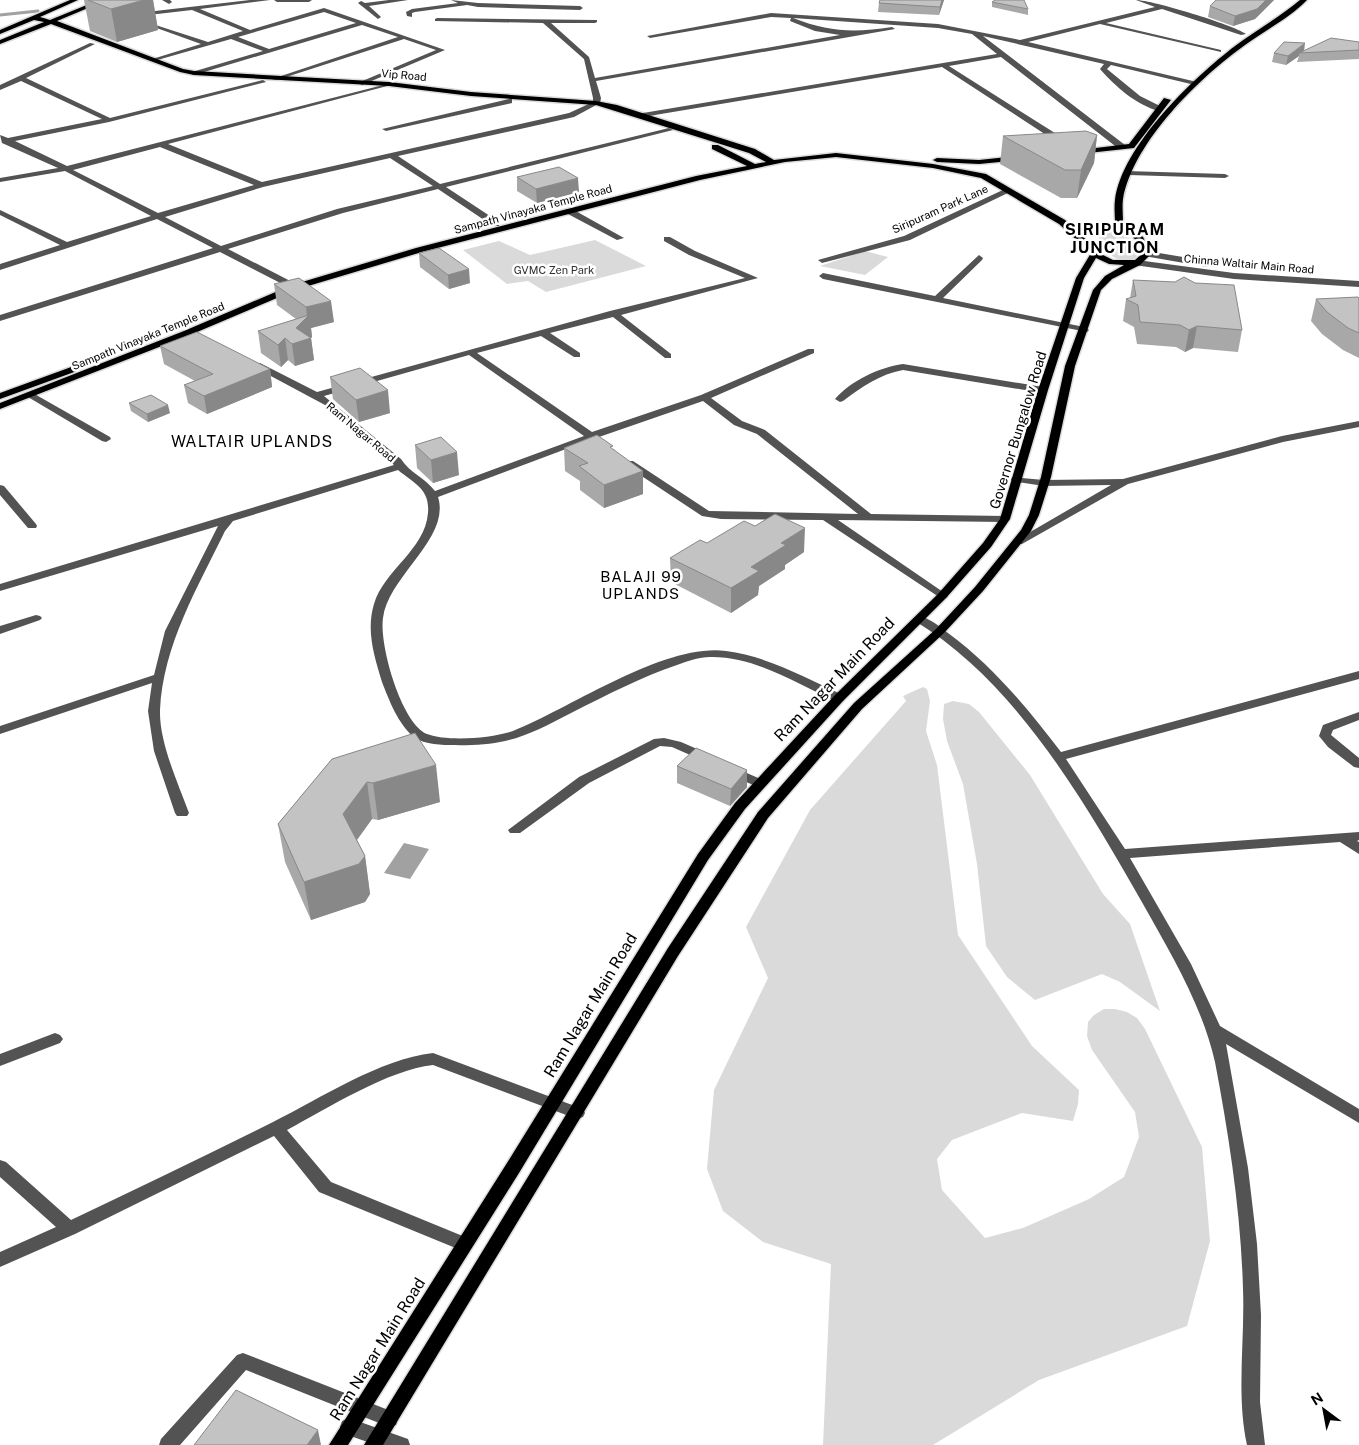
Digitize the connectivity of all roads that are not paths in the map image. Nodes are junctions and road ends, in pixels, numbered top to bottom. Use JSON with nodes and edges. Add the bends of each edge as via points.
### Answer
{"nodes":[{"id":1,"x":75,"y":0,"type":"edge"},
{"id":2,"x":90,"y":0,"type":"edge"},
{"id":3,"x":104,"y":0,"type":"edge"},
{"id":4,"x":267,"y":0,"type":"edge"},
{"id":5,"x":277,"y":0,"type":"edge"},
{"id":6,"x":309,"y":0,"type":"edge"},
{"id":7,"x":357,"y":0,"type":"edge"},
{"id":8,"x":405,"y":0,"type":"edge"},
{"id":9,"x":454,"y":0,"type":"edge"},
{"id":10,"x":1139,"y":0,"type":"edge"},
{"id":11,"x":1304,"y":0,"type":"edge"},
{"id":12,"x":306,"y":1,"type":"edge"},
{"id":13,"x":466,"y":4,"type":"junction"},
{"id":14,"x":363,"y":5,"type":"junction"},
{"id":15,"x":1284,"y":5,"type":"dead end"},
{"id":16,"x":580,"y":8,"type":"dead end"},
{"id":17,"x":1162,"y":8,"type":"junction"},
{"id":18,"x":194,"y":9,"type":"junction"},
{"id":19,"x":324,"y":10,"type":"junction"},
{"id":20,"x":410,"y":16,"type":"dead end"},
{"id":21,"x":378,"y":17,"type":"dead end"},
{"id":22,"x":786,"y":17,"type":"junction"},
{"id":23,"x":437,"y":20,"type":"dead end"},
{"id":24,"x":595,"y":20,"type":"dead end"},
{"id":25,"x":545,"y":21,"type":"junction"},
{"id":26,"x":39,"y":22,"type":"junction"},
{"id":27,"x":363,"y":23,"type":"junction"},
{"id":28,"x":1101,"y":23,"type":"junction"},
{"id":29,"x":920,"y":25,"type":"junction"},
{"id":30,"x":814,"y":29,"type":"junction"},
{"id":31,"x":0,"y":32,"type":"edge"},
{"id":32,"x":250,"y":32,"type":"junction"},
{"id":33,"x":974,"y":32,"type":"junction"},
{"id":34,"x":857,"y":34,"type":"junction"},
{"id":35,"x":1243,"y":34,"type":"junction"},
{"id":36,"x":650,"y":36,"type":"dead end"},
{"id":37,"x":0,"y":37,"type":"edge"},
{"id":38,"x":231,"y":37,"type":"junction"},
{"id":39,"x":405,"y":37,"type":"junction"},
{"id":40,"x":828,"y":40,"type":"junction"},
{"id":41,"x":0,"y":42,"type":"edge"},
{"id":42,"x":1020,"y":42,"type":"junction"},
{"id":43,"x":92,"y":44,"type":"junction"},
{"id":44,"x":208,"y":44,"type":"junction"},
{"id":45,"x":270,"y":50,"type":"junction"},
{"id":46,"x":1220,"y":51,"type":"junction"},
{"id":47,"x":1002,"y":55,"type":"junction"},
{"id":48,"x":120,"y":56,"type":"dead end"},
{"id":49,"x":1213,"y":57,"type":"dead end"},
{"id":50,"x":152,"y":60,"type":"junction"},
{"id":51,"x":1108,"y":64,"type":"junction"},
{"id":52,"x":943,"y":65,"type":"junction"},
{"id":53,"x":145,"y":66,"type":"dead end"},
{"id":54,"x":153,"y":69,"type":"dead end"},
{"id":55,"x":161,"y":72,"type":"dead end"},
{"id":56,"x":194,"y":73,"type":"junction"},
{"id":57,"x":1192,"y":75,"type":"dead end"},
{"id":58,"x":21,"y":78,"type":"junction"},
{"id":59,"x":275,"y":79,"type":"junction"},
{"id":60,"x":593,"y":80,"type":"junction"},
{"id":61,"x":263,"y":82,"type":"junction"},
{"id":62,"x":1185,"y":82,"type":"junction"},
{"id":63,"x":362,"y":83,"type":"junction"},
{"id":64,"x":1195,"y":83,"type":"junction"},
{"id":65,"x":389,"y":84,"type":"junction"},
{"id":66,"x":0,"y":88,"type":"edge"},
{"id":67,"x":377,"y":88,"type":"junction"},
{"id":68,"x":509,"y":101,"type":"junction"},
{"id":69,"x":592,"y":105,"type":"junction"},
{"id":70,"x":1159,"y":109,"type":"junction"},
{"id":71,"x":644,"y":115,"type":"junction"},
{"id":72,"x":109,"y":120,"type":"junction"},
{"id":73,"x":386,"y":129,"type":"dead end"},
{"id":74,"x":669,"y":130,"type":"junction"},
{"id":75,"x":2,"y":140,"type":"edge"},
{"id":76,"x":163,"y":145,"type":"junction"},
{"id":77,"x":1122,"y":147,"type":"junction"},
{"id":78,"x":1094,"y":150,"type":"junction"},
{"id":79,"x":1070,"y":152,"type":"edge"},
{"id":80,"x":1078,"y":152,"type":"junction"},
{"id":81,"x":392,"y":155,"type":"junction"},
{"id":82,"x":763,"y":157,"type":"junction"},
{"id":83,"x":1025,"y":157,"type":"edge"},
{"id":84,"x":743,"y":160,"type":"junction"},
{"id":85,"x":772,"y":162,"type":"junction"},
{"id":86,"x":979,"y":162,"type":"junction"},
{"id":87,"x":1133,"y":162,"type":"junction"},
{"id":88,"x":753,"y":166,"type":"junction"},
{"id":89,"x":66,"y":169,"type":"junction"},
{"id":90,"x":1129,"y":173,"type":"junction"},
{"id":91,"x":983,"y":176,"type":"junction"},
{"id":92,"x":1225,"y":176,"type":"dead end"},
{"id":93,"x":0,"y":180,"type":"edge"},
{"id":94,"x":261,"y":185,"type":"junction"},
{"id":95,"x":438,"y":186,"type":"junction"},
{"id":96,"x":1008,"y":191,"type":"junction"},
{"id":97,"x":569,"y":211,"type":"junction"},
{"id":98,"x":0,"y":212,"type":"edge"},
{"id":99,"x":158,"y":216,"type":"junction"},
{"id":100,"x":496,"y":224,"type":"junction"},
{"id":101,"x":620,"y":238,"type":"dead end"},
{"id":102,"x":667,"y":239,"type":"dead end"},
{"id":103,"x":68,"y":246,"type":"junction"},
{"id":104,"x":219,"y":249,"type":"junction"},
{"id":105,"x":1094,"y":254,"type":"junction"},
{"id":106,"x":1148,"y":254,"type":"junction"},
{"id":107,"x":979,"y":258,"type":"dead end"},
{"id":108,"x":822,"y":260,"type":"dead end"},
{"id":109,"x":1135,"y":263,"type":"junction"},
{"id":110,"x":0,"y":267,"type":"edge"},
{"id":111,"x":823,"y":276,"type":"dead end"},
{"id":112,"x":1359,"y":276,"type":"edge"},
{"id":113,"x":1359,"y":284,"type":"edge"},
{"id":114,"x":291,"y":285,"type":"junction"},
{"id":115,"x":936,"y":300,"type":"junction"},
{"id":116,"x":613,"y":313,"type":"junction"},
{"id":117,"x":0,"y":318,"type":"edge"},
{"id":118,"x":1065,"y":328,"type":"junction"},
{"id":119,"x":1084,"y":330,"type":"junction"},
{"id":120,"x":542,"y":332,"type":"junction"},
{"id":121,"x":187,"y":333,"type":"junction"},
{"id":122,"x":204,"y":341,"type":"edge"},
{"id":123,"x":470,"y":352,"type":"junction"},
{"id":124,"x":811,"y":352,"type":"dead end"},
{"id":125,"x":577,"y":355,"type":"dead end"},
{"id":126,"x":668,"y":356,"type":"dead end"},
{"id":127,"x":247,"y":361,"type":"edge"},
{"id":128,"x":1043,"y":390,"type":"junction"},
{"id":129,"x":31,"y":395,"type":"junction"},
{"id":130,"x":316,"y":395,"type":"junction"},
{"id":131,"x":0,"y":396,"type":"edge"},
{"id":132,"x":704,"y":397,"type":"junction"},
{"id":133,"x":840,"y":399,"type":"dead end"},
{"id":134,"x":0,"y":406,"type":"edge"},
{"id":135,"x":1359,"y":424,"type":"edge"},
{"id":136,"x":1345,"y":426,"type":"junction"},
{"id":137,"x":1359,"y":428,"type":"edge"},
{"id":138,"x":590,"y":437,"type":"junction"},
{"id":139,"x":106,"y":439,"type":"dead end"},
{"id":140,"x":400,"y":466,"type":"junction"},
{"id":141,"x":1016,"y":478,"type":"junction"},
{"id":142,"x":1124,"y":482,"type":"junction"},
{"id":143,"x":1044,"y":483,"type":"junction"},
{"id":144,"x":0,"y":488,"type":"edge"},
{"id":145,"x":432,"y":496,"type":"junction"},
{"id":146,"x":4,"y":498,"type":"edge"},
{"id":147,"x":868,"y":517,"type":"junction"},
{"id":148,"x":827,"y":518,"type":"junction"},
{"id":149,"x":229,"y":519,"type":"junction"},
{"id":150,"x":1005,"y":519,"type":"junction"},
{"id":151,"x":32,"y":526,"type":"dead end"},
{"id":152,"x":1018,"y":542,"type":"junction"},
{"id":153,"x":0,"y":588,"type":"edge"},
{"id":154,"x":942,"y":596,"type":"junction"},
{"id":155,"x":36,"y":618,"type":"dead end"},
{"id":156,"x":919,"y":619,"type":"junction"},
{"id":157,"x":0,"y":630,"type":"edge"},
{"id":158,"x":940,"y":630,"type":"junction"},
{"id":159,"x":1359,"y":675,"type":"edge"},
{"id":160,"x":159,"y":677,"type":"junction"},
{"id":161,"x":839,"y":698,"type":"junction"},
{"id":162,"x":1359,"y":716,"type":"edge"},
{"id":163,"x":0,"y":730,"type":"edge"},
{"id":164,"x":1059,"y":757,"type":"junction"},
{"id":165,"x":1359,"y":764,"type":"edge"},
{"id":166,"x":760,"y":784,"type":"junction"},
{"id":167,"x":182,"y":813,"type":"dead end"},
{"id":168,"x":515,"y":830,"type":"dead end"},
{"id":169,"x":1359,"y":836,"type":"edge"},
{"id":170,"x":1344,"y":838,"type":"junction"},
{"id":171,"x":1359,"y":849,"type":"edge"},
{"id":172,"x":1122,"y":854,"type":"junction"},
{"id":173,"x":1213,"y":1028,"type":"junction"},
{"id":174,"x":55,"y":1039,"type":"dead end"},
{"id":175,"x":0,"y":1060,"type":"edge"},
{"id":176,"x":552,"y":1104,"type":"junction"},
{"id":177,"x":577,"y":1113,"type":"junction"},
{"id":178,"x":1359,"y":1117,"type":"edge"},
{"id":179,"x":276,"y":1128,"type":"junction"},
{"id":180,"x":0,"y":1167,"type":"edge"},
{"id":181,"x":69,"y":1229,"type":"junction"},
{"id":182,"x":464,"y":1244,"type":"junction"},
{"id":183,"x":0,"y":1260,"type":"edge"},
{"id":184,"x":360,"y":1408,"type":"junction"},
{"id":185,"x":389,"y":1419,"type":"junction"},
{"id":186,"x":349,"y":1427,"type":"junction"},
{"id":187,"x":376,"y":1441,"type":"edge"},
{"id":188,"x":168,"y":1445,"type":"edge"},
{"id":189,"x":338,"y":1445,"type":"edge"},
{"id":190,"x":400,"y":1445,"type":"edge"},
{"id":191,"x":1256,"y":1445,"type":"edge"}],
"edges":[{"from":1,"to":26,"type":"main road"},
{"from":2,"to":26,"type":"main road"},
{"from":3,"to":26,"type":"main road"},
{"from":4,"to":18,"type":"street"},
{"from":5,"to":12,"type":"street"},
{"from":6,"to":12,"type":"street"},
{"from":7,"to":14,"type":"street"},
{"from":8,"to":14,"type":"street"},
{"from":9,"to":13,"type":"street"},
{"from":10,"to":17,"type":"street"},
{"from":11,"to":64,"type":"main road","via":[[1236,48]]},
{"from":12,"to":19,"type":"street"},
{"from":13,"to":16,"type":"street"},
{"from":13,"to":20,"type":"street","via":[[414,10],[409,12]]},
{"from":14,"to":21,"type":"street"},
{"from":15,"to":35,"type":"main road"},
{"from":17,"to":28,"type":"street"},
{"from":17,"to":35,"type":"street"},
{"from":18,"to":32,"type":"street"},
{"from":18,"to":44,"type":"street","via":[[133,17]]},
{"from":19,"to":27,"type":"street"},
{"from":19,"to":32,"type":"street"},
{"from":22,"to":29,"type":"street"},
{"from":22,"to":30,"type":"street"},
{"from":22,"to":36,"type":"street","via":[[762,16]]},
{"from":23,"to":25,"type":"street"},
{"from":24,"to":25,"type":"street"},
{"from":25,"to":60,"type":"street","via":[[585,55]]},
{"from":26,"to":31,"type":"main road"},
{"from":26,"to":37,"type":"main road"},
{"from":26,"to":41,"type":"main road"},
{"from":26,"to":43,"type":"main road"},
{"from":26,"to":50,"type":"main road","name":"Vip Road"},
{"from":27,"to":39,"type":"street"},
{"from":27,"to":45,"type":"street"},
{"from":28,"to":42,"type":"street"},
{"from":28,"to":46,"type":"street"},
{"from":29,"to":33,"type":"street"},
{"from":29,"to":34,"type":"street"},
{"from":30,"to":34,"type":"street"},
{"from":30,"to":40,"type":"street"},
{"from":32,"to":38,"type":"street"},
{"from":33,"to":42,"type":"street"},
{"from":33,"to":47,"type":"street"},
{"from":34,"to":40,"type":"street"},
{"from":35,"to":46,"type":"main road"},
{"from":38,"to":44,"type":"street"},
{"from":38,"to":45,"type":"street"},
{"from":39,"to":59,"type":"street"},
{"from":39,"to":63,"type":"street","via":[[442,50]]},
{"from":40,"to":60,"type":"street"},
{"from":42,"to":51,"type":"street"},
{"from":43,"to":48,"type":"main road"},
{"from":43,"to":58,"type":"street"},
{"from":44,"to":50,"type":"street"},
{"from":45,"to":56,"type":"street"},
{"from":46,"to":49,"type":"main road"},
{"from":47,"to":52,"type":"street"},
{"from":47,"to":77,"type":"street"},
{"from":50,"to":56,"type":"main road","name":"Vip Road"},
{"from":51,"to":62,"type":"street"},
{"from":51,"to":70,"type":"street","via":[[1102,68],[1150,107]]},
{"from":52,"to":71,"type":"street"},
{"from":52,"to":80,"type":"street"},
{"from":53,"to":54,"type":"main road"},
{"from":55,"to":61,"type":"main road","name":"Vip Road","via":[[196,78]]},
{"from":56,"to":59,"type":"main road","name":"Vip Road"},
{"from":57,"to":62,"type":"main road"},
{"from":58,"to":66,"type":"street"},
{"from":58,"to":72,"type":"street"},
{"from":59,"to":63,"type":"main road","name":"Vip Road"},
{"from":60,"to":69,"type":"street","via":[[597,98]]},
{"from":61,"to":67,"type":"main road","name":"Vip Road"},
{"from":61,"to":72,"type":"street"},
{"from":62,"to":64,"type":"street"},
{"from":62,"to":70,"type":"main road"},
{"from":63,"to":65,"type":"main road","name":"Vip Road"},
{"from":64,"to":87,"type":"main road","via":[[1167,113]]},
{"from":65,"to":67,"type":"street"},
{"from":65,"to":69,"type":"main road","name":"Vip Road"},
{"from":67,"to":68,"type":"main road","name":"Vip Road"},
{"from":67,"to":76,"type":"street"},
{"from":68,"to":69,"type":"main road","name":"Vip Road"},
{"from":68,"to":73,"type":"street"},
{"from":69,"to":71,"type":"main road","name":"Vip Road"},
{"from":69,"to":74,"type":"main road","name":"Vip Road"},
{"from":69,"to":81,"type":"street","via":[[571,115]]},
{"from":70,"to":77,"type":"main road","via":[[1130,146]]},
{"from":71,"to":82,"type":"main road","name":"Vip Road"},
{"from":72,"to":75,"type":"street"},
{"from":74,"to":84,"type":"main road","name":"Vip Road"},
{"from":74,"to":95,"type":"street"},
{"from":75,"to":89,"type":"street"},
{"from":76,"to":89,"type":"street"},
{"from":76,"to":94,"type":"street"},
{"from":77,"to":78,"type":"main road"},
{"from":78,"to":80,"type":"main road"},
{"from":78,"to":87,"type":"main road","via":[[1119,152]]},
{"from":79,"to":80,"type":"main road"},
{"from":81,"to":94,"type":"street"},
{"from":81,"to":95,"type":"street"},
{"from":82,"to":84,"type":"main road","name":"Sampath Vinayaka Temple Road"},
{"from":82,"to":85,"type":"main road","name":"Vip Road"},
{"from":82,"to":86,"type":"main road","name":"Sampath Vinayaka Temple Road","via":[[836,149]]},
{"from":83,"to":86,"type":"main road","name":"Sampath Vinayaka Temple Road"},
{"from":84,"to":88,"type":"main road","name":"Vip Road"},
{"from":84,"to":100,"type":"main road","name":"Sampath Vinayaka Temple Road"},
{"from":85,"to":88,"type":"main road","name":"Sampath Vinayaka Temple Road"},
{"from":85,"to":91,"type":"main road","name":"Sampath Vinayaka Temple Road","via":[[836,155],[933,166]]},
{"from":86,"to":91,"type":"main road"},
{"from":87,"to":90,"type":"main road"},
{"from":88,"to":97,"type":"main road","name":"Sampath Vinayaka Temple Road"},
{"from":89,"to":93,"type":"street"},
{"from":89,"to":99,"type":"street"},
{"from":90,"to":92,"type":"street"},
{"from":90,"to":106,"type":"main road","via":[[1120,195],[1120,223],[1142,239]]},
{"from":91,"to":96,"type":"main road","name":"Sampath Vinayaka Temple Road"},
{"from":94,"to":99,"type":"street"},
{"from":95,"to":100,"type":"street"},
{"from":95,"to":104,"type":"street","via":[[340,211]]},
{"from":96,"to":105,"type":"main road","name":"Sampath Vinayaka Temple Road","via":[[1054,217]]},
{"from":96,"to":108,"type":"street","name":"Siripuram Park Lane","via":[[907,238]]},
{"from":97,"to":101,"type":"street"},
{"from":97,"to":114,"type":"main road","name":"Sampath Vinayaka Temple Road"},
{"from":98,"to":103,"type":"street"},
{"from":99,"to":103,"type":"street"},
{"from":99,"to":104,"type":"street"},
{"from":100,"to":114,"type":"main road","name":"Sampath Vinayaka Temple Road","via":[[359,260]]},
{"from":102,"to":116,"type":"street","via":[[754,278]]},
{"from":103,"to":110,"type":"street"},
{"from":104,"to":114,"type":"street"},
{"from":104,"to":117,"type":"street"},
{"from":105,"to":109,"type":"main road","via":[[1112,262]]},
{"from":105,"to":118,"type":"main road","name":"Governor Bungalow Road","via":[[1080,278]]},
{"from":106,"to":109,"type":"main road"},
{"from":106,"to":112,"type":"street","name":"Chinna Waltair Main Road","via":[[1248,270]]},
{"from":107,"to":115,"type":"street"},
{"from":109,"to":113,"type":"street","name":"Chinna Waltair Main Road","via":[[1234,276]]},
{"from":109,"to":119,"type":"main road","via":[[1101,283]]},
{"from":111,"to":115,"type":"street"},
{"from":114,"to":121,"type":"main road","name":"Sampath Vinayaka Temple Road"},
{"from":114,"to":131,"type":"main road","name":"Sampath Vinayaka Temple Road"},
{"from":115,"to":118,"type":"street"},
{"from":116,"to":120,"type":"street"},
{"from":116,"to":126,"type":"street"},
{"from":118,"to":119,"type":"street"},
{"from":118,"to":128,"type":"main road","name":"Governor Bungalow Road"},
{"from":119,"to":143,"type":"main road","via":[[1067,375]]},
{"from":120,"to":123,"type":"street"},
{"from":120,"to":125,"type":"street"},
{"from":121,"to":122,"type":"street"},
{"from":121,"to":129,"type":"main road","name":"Sampath Vinayaka Temple Road"},
{"from":123,"to":130,"type":"street"},
{"from":123,"to":138,"type":"street"},
{"from":124,"to":132,"type":"street"},
{"from":127,"to":130,"type":"street","name":"Ram Nagar Road"},
{"from":128,"to":133,"type":"street","via":[[903,367],[868,378]]},
{"from":128,"to":141,"type":"main road","name":"Governor Bungalow Road"},
{"from":129,"to":134,"type":"main road","name":"Sampath Vinayaka Temple Road"},
{"from":129,"to":139,"type":"street"},
{"from":130,"to":140,"type":"street","name":"Ram Nagar Road"},
{"from":132,"to":138,"type":"street"},
{"from":132,"to":147,"type":"street","via":[[738,423],[760,432]]},
{"from":135,"to":136,"type":"street"},
{"from":136,"to":137,"type":"street"},
{"from":136,"to":142,"type":"street","via":[[1230,452]]},
{"from":138,"to":145,"type":"street"},
{"from":138,"to":148,"type":"street","via":[[706,514]]},
{"from":140,"to":145,"type":"street"},
{"from":140,"to":149,"type":"street","name":"Ram Nagar Road"},
{"from":141,"to":143,"type":"street"},
{"from":141,"to":150,"type":"main road","name":"Governor Bungalow Road"},
{"from":142,"to":143,"type":"street"},
{"from":142,"to":152,"type":"street"},
{"from":143,"to":152,"type":"main road","via":[[1032,521]]},
{"from":144,"to":146,"type":"street"},
{"from":145,"to":161,"type":"street","via":[[431,520],[425,536],[381,601],[376,631],[384,670],[396,703],[409,726],[421,736],[482,742],[503,739],[648,670],[709,652],[762,665]]},
{"from":146,"to":151,"type":"street"},
{"from":147,"to":148,"type":"street"},
{"from":147,"to":150,"type":"street"},
{"from":148,"to":154,"type":"street"},
{"from":149,"to":153,"type":"street","name":"Ram Nagar Road"},
{"from":149,"to":160,"type":"street","via":[[220,530],[171,632]]},
{"from":150,"to":154,"type":"main road","name":"Governor Bungalow Road","via":[[987,545]]},
{"from":152,"to":158,"type":"main road"},
{"from":154,"to":156,"type":"main road","name":"Governor Bungalow Road"},
{"from":155,"to":157,"type":"street"},
{"from":156,"to":158,"type":"street"},
{"from":156,"to":161,"type":"main road","name":"Ram Nagar Main Road"},
{"from":158,"to":164,"type":"street","via":[[1002,688]]},
{"from":158,"to":177,"type":"main road","via":[[858,706],[763,815],[673,952]]},
{"from":159,"to":164,"type":"street"},
{"from":160,"to":163,"type":"street"},
{"from":160,"to":167,"type":"street","via":[[154,711],[160,750]]},
{"from":161,"to":166,"type":"main road","name":"Ram Nagar Main Road"},
{"from":162,"to":165,"type":"street","via":[[1327,728],[1326,736]]},
{"from":164,"to":172,"type":"street"},
{"from":166,"to":168,"type":"street","via":[[677,744],[658,742],[584,780]]},
{"from":166,"to":176,"type":"main road","name":"Ram Nagar Main Road","via":[[703,857]]},
{"from":169,"to":170,"type":"street"},
{"from":170,"to":171,"type":"street"},
{"from":170,"to":172,"type":"street"},
{"from":172,"to":173,"type":"street","via":[[1192,979]]},
{"from":173,"to":178,"type":"street"},
{"from":173,"to":191,"type":"street","via":[[1221,1054],[1246,1216],[1252,1326],[1249,1400]]},
{"from":174,"to":175,"type":"street"},
{"from":176,"to":177,"type":"street"},
{"from":176,"to":179,"type":"street","via":[[433,1059],[415,1061],[377,1076]]},
{"from":176,"to":182,"type":"main road","name":"Ram Nagar Main Road"},
{"from":177,"to":185,"type":"main road"},
{"from":179,"to":181,"type":"street"},
{"from":179,"to":182,"type":"street","via":[[325,1187]]},
{"from":180,"to":181,"type":"street"},
{"from":181,"to":183,"type":"street"},
{"from":182,"to":184,"type":"main road","name":"Ram Nagar Main Road"},
{"from":184,"to":185,"type":"street"},
{"from":184,"to":186,"type":"main road","name":"Ram Nagar Main Road"},
{"from":184,"to":188,"type":"street","via":[[243,1361]]},
{"from":185,"to":187,"type":"main road"},
{"from":186,"to":187,"type":"street"},
{"from":186,"to":189,"type":"main road","name":"Ram Nagar Main Road"},
{"from":187,"to":190,"type":"street"}]}
